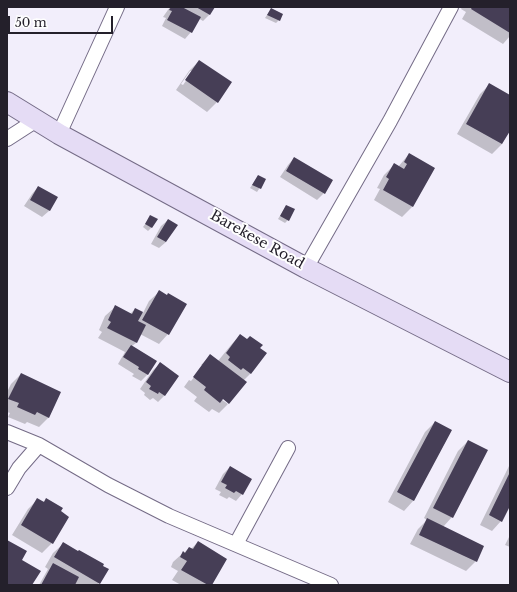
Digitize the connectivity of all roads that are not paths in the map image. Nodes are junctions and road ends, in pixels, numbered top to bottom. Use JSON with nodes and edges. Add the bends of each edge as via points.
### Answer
{"nodes":[{"id":1,"x":116,"y":7,"type":"edge"},
{"id":2,"x":451,"y":7,"type":"edge"},
{"id":3,"x":7,"y":102,"type":"edge"},
{"id":4,"x":38,"y":119,"type":"junction"},
{"id":5,"x":60,"y":134,"type":"junction"},
{"id":6,"x":7,"y":139,"type":"edge"},
{"id":7,"x":306,"y":268,"type":"junction"},
{"id":8,"x":510,"y":372,"type":"edge"},
{"id":9,"x":7,"y":432,"type":"edge"},
{"id":10,"x":39,"y":445,"type":"junction"},
{"id":11,"x":288,"y":448,"type":"dead end"},
{"id":12,"x":7,"y":488,"type":"edge"},
{"id":13,"x":236,"y":544,"type":"junction"},
{"id":14,"x":331,"y":585,"type":"edge"}],
"edges":[{"from":1,"to":5,"type":"street"},
{"from":2,"to":7,"type":"street","via":[[390,121]]},
{"from":3,"to":4,"type":"main road","name":"Barekese Road"},
{"from":4,"to":5,"type":"main road","name":"Barekese Road"},
{"from":4,"to":6,"type":"street"},
{"from":5,"to":7,"type":"main road","name":"Barekese Road"},
{"from":7,"to":8,"type":"main road","name":"Barekese Road"},
{"from":9,"to":10,"type":"street"},
{"from":10,"to":12,"type":"street","via":[[19,468]]},
{"from":10,"to":13,"type":"street","via":[[108,485],[169,516]]},
{"from":11,"to":13,"type":"street"},
{"from":13,"to":14,"type":"street"}]}
